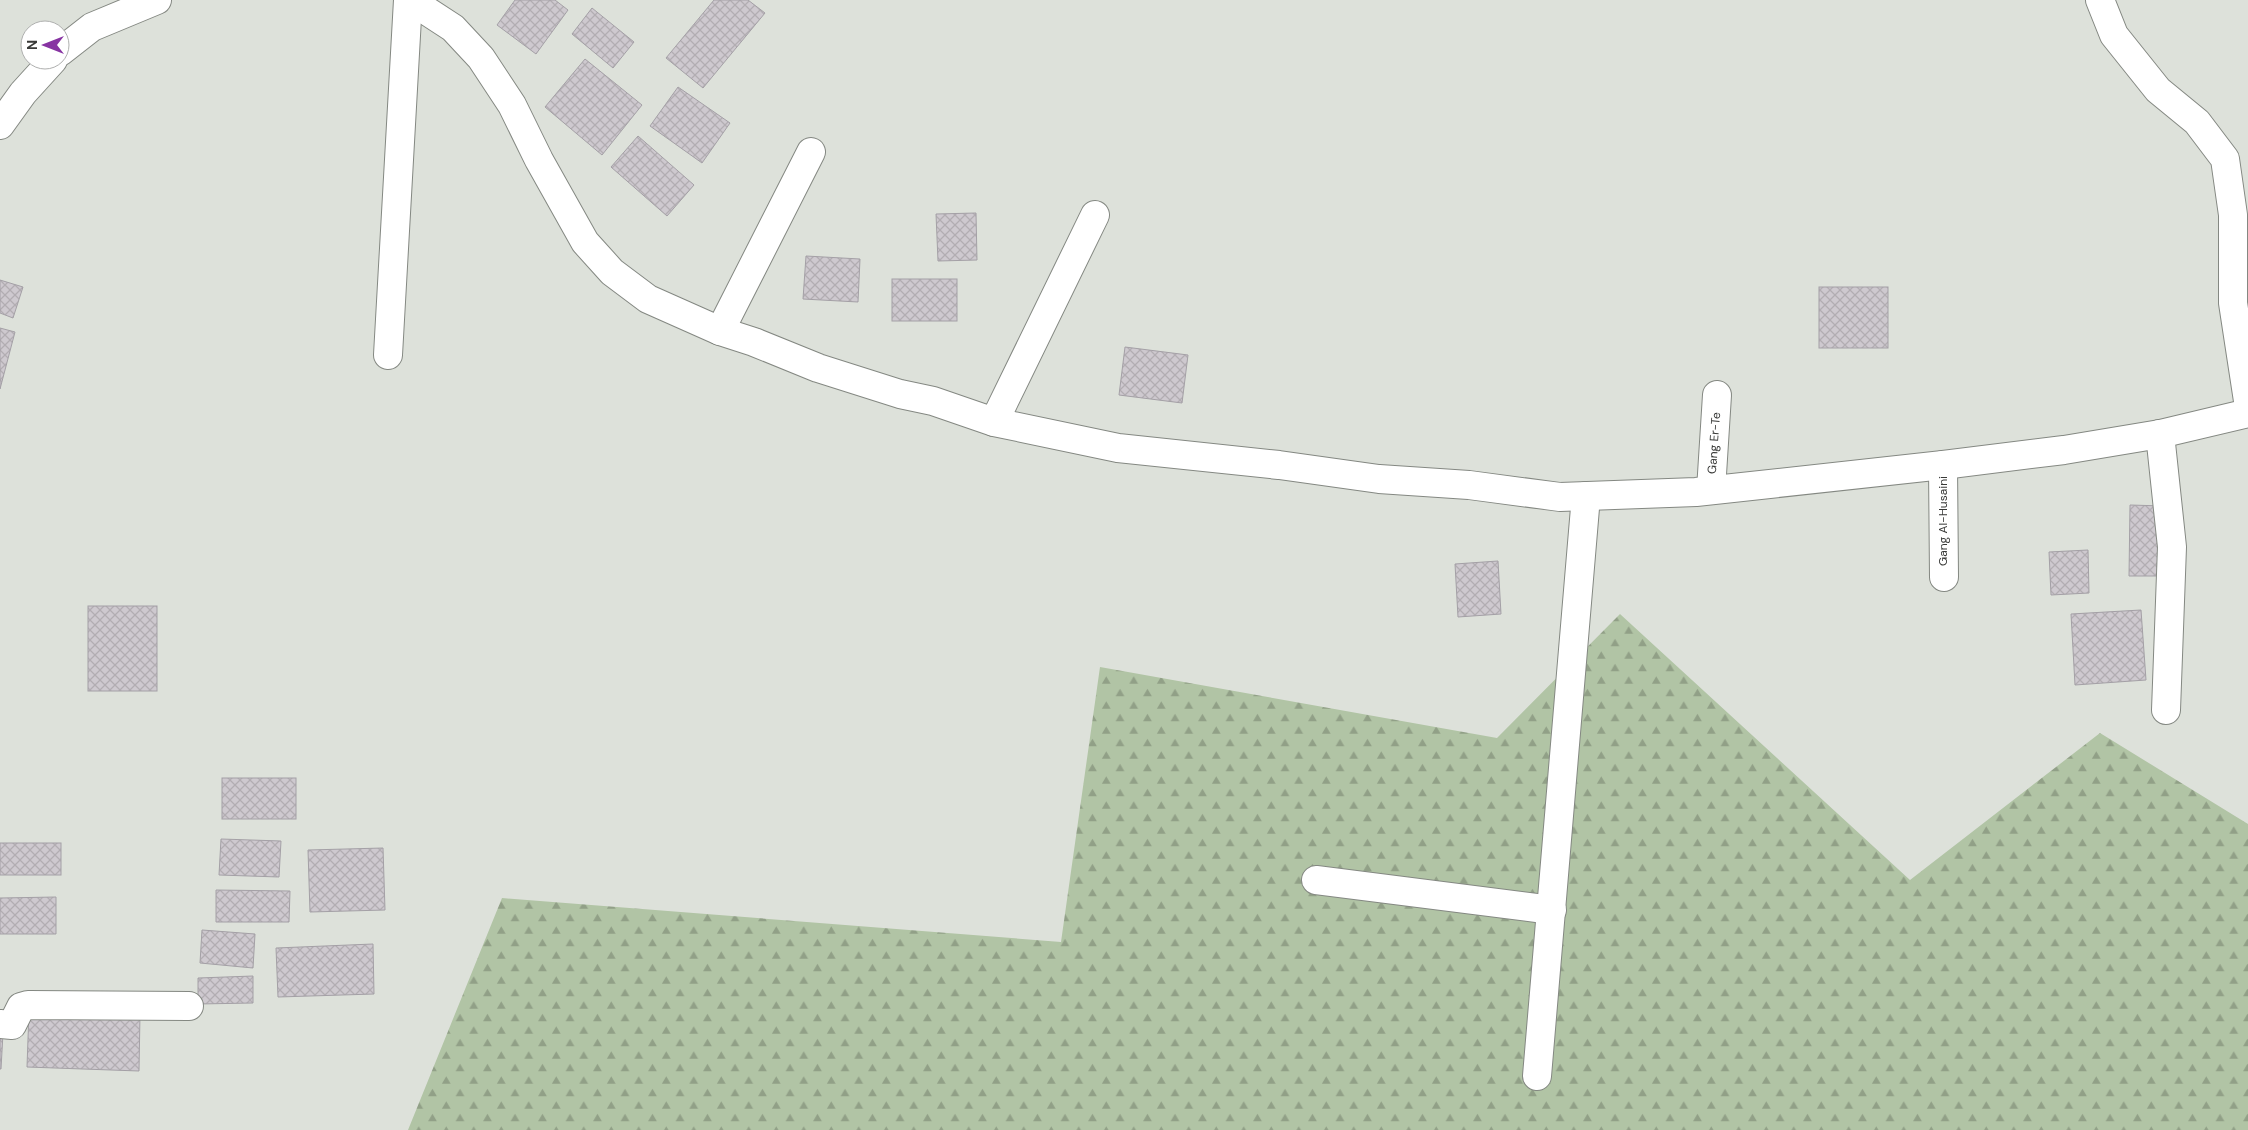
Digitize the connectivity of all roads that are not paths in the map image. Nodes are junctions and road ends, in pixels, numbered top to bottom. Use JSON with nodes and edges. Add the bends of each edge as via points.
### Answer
{"nodes":[{"id":1,"x":158,"y":0,"type":"edge"},
{"id":2,"x":409,"y":0,"type":"edge"},
{"id":3,"x":2100,"y":0,"type":"edge"},
{"id":4,"x":70,"y":44,"type":"edge"},
{"id":5,"x":44,"y":70,"type":"edge"},
{"id":6,"x":0,"y":125,"type":"edge"},
{"id":7,"x":811,"y":152,"type":"dead end"},
{"id":8,"x":1095,"y":215,"type":"dead end"},
{"id":9,"x":720,"y":332,"type":"junction"},
{"id":10,"x":388,"y":355,"type":"dead end"},
{"id":11,"x":1717,"y":394,"type":"dead end"},
{"id":12,"x":2248,"y":401,"type":"edge"},
{"id":13,"x":2248,"y":413,"type":"edge"},
{"id":14,"x":994,"y":422,"type":"junction"},
{"id":15,"x":2160,"y":434,"type":"junction"},
{"id":16,"x":1943,"y":465,"type":"junction"},
{"id":17,"x":1711,"y":490,"type":"junction"},
{"id":18,"x":1586,"y":496,"type":"junction"},
{"id":19,"x":1944,"y":577,"type":"dead end"},
{"id":20,"x":2166,"y":710,"type":"dead end"},
{"id":21,"x":1316,"y":880,"type":"dead end"},
{"id":22,"x":1552,"y":910,"type":"junction"},
{"id":23,"x":189,"y":1006,"type":"dead end"},
{"id":24,"x":0,"y":1024,"type":"edge"},
{"id":25,"x":1537,"y":1076,"type":"dead end"}],
"edges":[{"from":1,"to":4,"type":"street","via":[[92,27]]},
{"from":2,"to":9,"type":"street","via":[[454,28],[481,58],[512,106],[585,242],[612,272],[648,299]]},
{"from":2,"to":10,"type":"street"},
{"from":3,"to":12,"type":"street","via":[[2114,35],[2158,90],[2197,122],[2225,159],[2233,215],[2233,303]]},
{"from":5,"to":6,"type":"street"},
{"from":7,"to":9,"type":"street"},
{"from":8,"to":14,"type":"street"},
{"from":9,"to":14,"type":"street","via":[[818,368]]},
{"from":11,"to":17,"type":"street","name":"Gang Er-Te"},
{"from":13,"to":15,"type":"street"},
{"from":14,"to":18,"type":"street","via":[[1118,448],[1560,497]]},
{"from":15,"to":16,"type":"street"},
{"from":15,"to":20,"type":"street","via":[[2172,547]]},
{"from":16,"to":17,"type":"street"},
{"from":16,"to":19,"type":"street","name":"Gang Al-Husaini"},
{"from":17,"to":18,"type":"street"},
{"from":18,"to":22,"type":"street"},
{"from":21,"to":22,"type":"street"},
{"from":22,"to":25,"type":"street"},
{"from":23,"to":24,"type":"street","via":[[28,1005],[21,1007],[12,1025]]}]}
